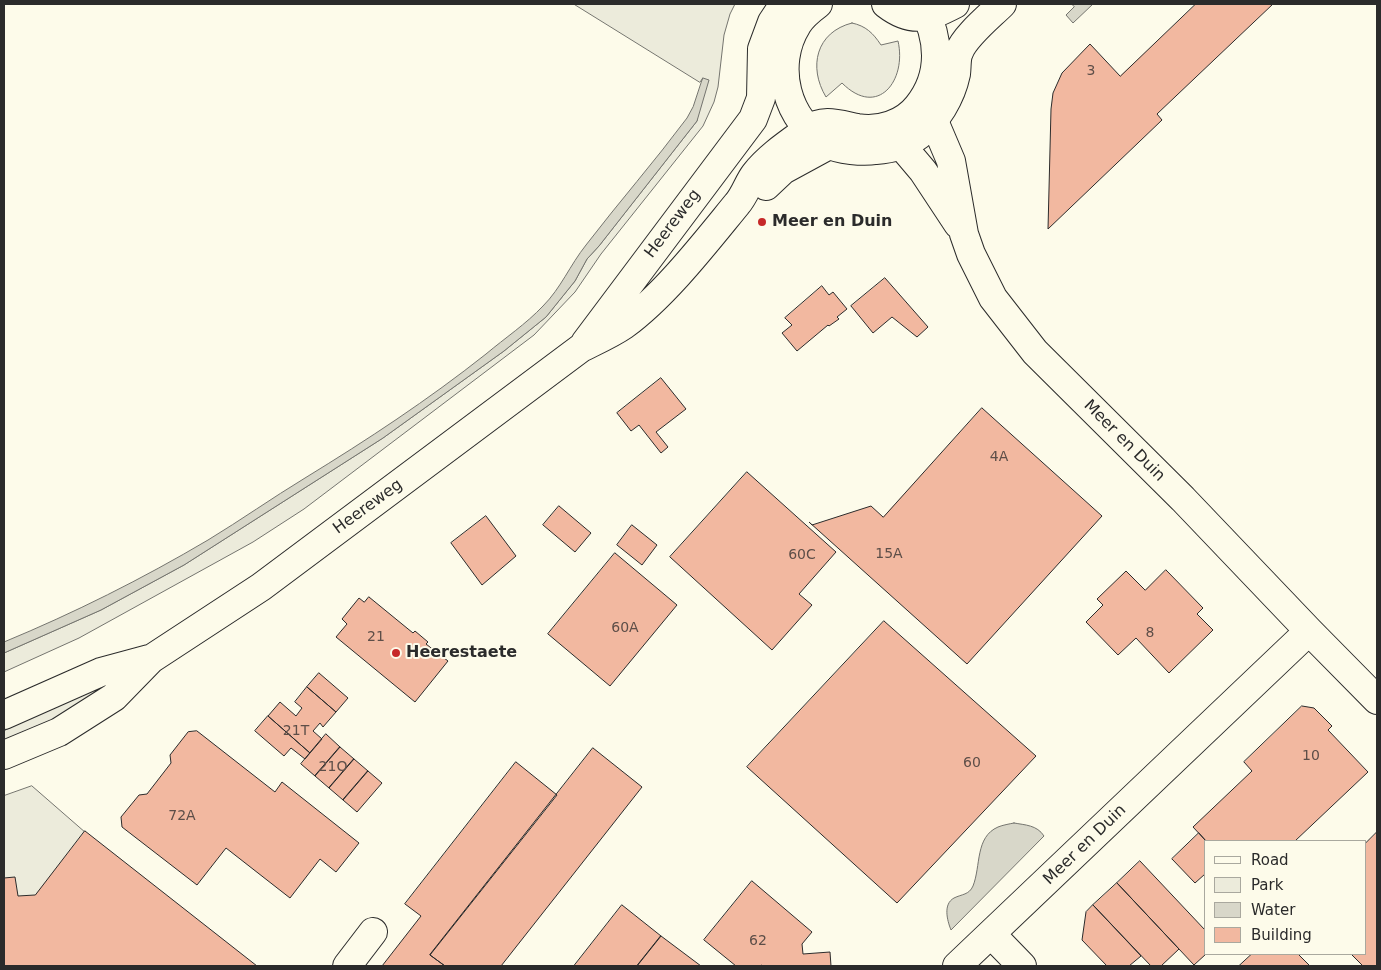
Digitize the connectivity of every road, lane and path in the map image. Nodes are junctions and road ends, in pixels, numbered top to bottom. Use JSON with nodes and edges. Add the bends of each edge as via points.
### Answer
{"nodes":[{"id":1,"x":886,"y":4,"type":"edge"},
{"id":2,"x":955,"y":4,"type":"edge"},
{"id":3,"x":1002,"y":4,"type":"edge"},
{"id":4,"x":804,"y":6,"type":"edge"},
{"id":5,"x":924,"y":10,"type":"edge"},
{"id":6,"x":929,"y":109,"type":"junction"},
{"id":7,"x":818,"y":137,"type":"junction"},
{"id":8,"x":901,"y":145,"type":"junction"},
{"id":9,"x":964,"y":234,"type":"junction"},
{"id":10,"x":581,"y":348,"type":"junction"},
{"id":11,"x":1309,"y":631,"type":"junction"},
{"id":12,"x":151,"y":659,"type":"junction"},
{"id":13,"x":1377,"y":700,"type":"edge"},
{"id":14,"x":4,"y":715,"type":"edge"},
{"id":15,"x":4,"y":755,"type":"edge"},
{"id":16,"x":373,"y":932,"type":"dead end"},
{"id":17,"x":991,"y":934,"type":"junction"},
{"id":18,"x":347,"y":966,"type":"edge"},
{"id":19,"x":957,"y":966,"type":"edge"},
{"id":20,"x":1022,"y":966,"type":"edge"}],
"edges":[{"from":1,"to":5,"type":"main road","via":[[915,18]]},
{"from":2,"to":5,"type":"main road"},
{"from":3,"to":6,"type":"main road","via":[[959,51],[947,100]]},
{"from":4,"to":7,"type":"main road","via":[[789,42],[784,70],[788,98],[797,114]]},
{"from":4,"to":10,"type":"main road","name":"Heereweg","via":[[772,22],[762,49],[761,98],[753,119]]},
{"from":5,"to":6,"type":"main road","via":[[935,37],[936,52]]},
{"from":6,"to":7,"type":"main road","name":"Heereweg","via":[[890,126],[868,129],[821,122]]},
{"from":6,"to":8,"type":"main road","via":[[918,136]]},
{"from":6,"to":9,"type":"main road","name":"Meer en Duin","via":[[951,161]]},
{"from":7,"to":8,"type":"main road","via":[[866,151]]},
{"from":7,"to":10,"type":"main road","name":"Heereweg","via":[[767,186],[739,201],[662,291],[624,325]]},
{"from":8,"to":9,"type":"main road","name":"Meer en Duin","via":[[923,171]]},
{"from":9,"to":11,"type":"main road","name":"Meer en Duin","via":[[993,298],[1034,352],[1183,499]]},
{"from":10,"to":12,"type":"main road","name":"Heereweg","via":[[261,587]]},
{"from":11,"to":13,"type":"main road","name":"Meer en Duin"},
{"from":11,"to":17,"type":"main road","name":"Meer en Duin"},
{"from":12,"to":14,"type":"main road","name":"Heereweg","via":[[101,672]]},
{"from":12,"to":15,"type":"main road","name":"Heereweg","via":[[114,697],[59,732]]},
{"from":16,"to":18,"type":"main road"},
{"from":17,"to":19,"type":"main road","name":"Meer en Duin"},
{"from":17,"to":20,"type":"main road"}]}
